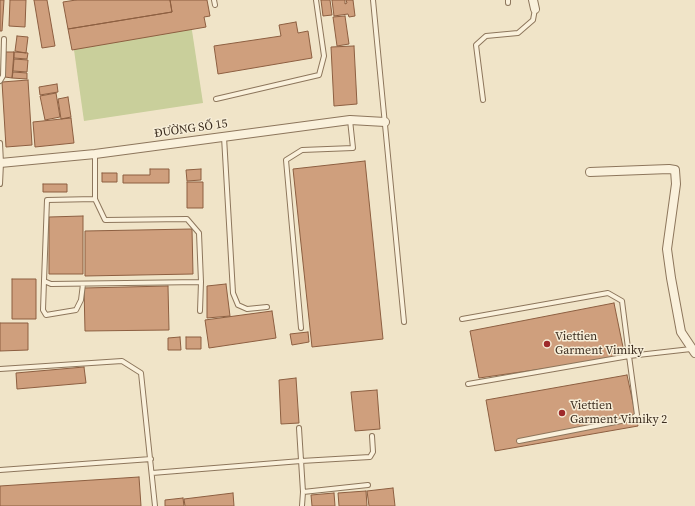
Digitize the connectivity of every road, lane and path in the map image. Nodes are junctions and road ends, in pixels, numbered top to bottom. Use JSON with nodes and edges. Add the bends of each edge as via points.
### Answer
{"nodes":[{"id":1,"x":316,"y":0,"type":"edge"},
{"id":2,"x":373,"y":0,"type":"edge"},
{"id":3,"x":533,"y":0,"type":"edge"},
{"id":4,"x":535,"y":9,"type":"joint"},
{"id":5,"x":4,"y":39,"type":"dead end"},
{"id":6,"x":0,"y":81,"type":"edge"},
{"id":7,"x":216,"y":99,"type":"dead end"},
{"id":8,"x":483,"y":100,"type":"dead end"},
{"id":9,"x":350,"y":120,"type":"junction"},
{"id":10,"x":385,"y":122,"type":"junction"},
{"id":11,"x":224,"y":137,"type":"junction"},
{"id":12,"x":0,"y":143,"type":"edge"},
{"id":13,"x":95,"y":154,"type":"junction"},
{"id":14,"x":1,"y":163,"type":"edge"},
{"id":15,"x":590,"y":172,"type":"dead end"},
{"id":16,"x":0,"y":184,"type":"edge"},
{"id":17,"x":95,"y":199,"type":"junction"},
{"id":18,"x":44,"y":281,"type":"junction"},
{"id":19,"x":202,"y":282,"type":"junction"},
{"id":20,"x":83,"y":284,"type":"junction"},
{"id":21,"x":267,"y":307,"type":"dead end"},
{"id":22,"x":200,"y":311,"type":"dead end"},
{"id":23,"x":462,"y":319,"type":"dead end"},
{"id":24,"x":404,"y":322,"type":"dead end"},
{"id":25,"x":302,"y":328,"type":"dead end"},
{"id":26,"x":693,"y":351,"type":"edge"},
{"id":27,"x":629,"y":356,"type":"junction"},
{"id":28,"x":0,"y":369,"type":"edge"},
{"id":29,"x":468,"y":384,"type":"dead end"},
{"id":30,"x":299,"y":428,"type":"dead end"},
{"id":31,"x":372,"y":436,"type":"dead end"},
{"id":32,"x":519,"y":441,"type":"dead end"},
{"id":33,"x":151,"y":459,"type":"junction"},
{"id":34,"x":301,"y":461,"type":"junction"},
{"id":35,"x":0,"y":470,"type":"edge"},
{"id":36,"x":152,"y":473,"type":"junction"},
{"id":37,"x":368,"y":485,"type":"dead end"},
{"id":38,"x":303,"y":492,"type":"junction"},
{"id":39,"x":155,"y":506,"type":"edge"},
{"id":40,"x":302,"y":506,"type":"edge"}],
"edges":[{"from":1,"to":7,"type":"lane","via":[[324,56],[319,75]]},
{"from":2,"to":10,"type":"lane"},
{"from":3,"to":4,"type":"street"},
{"from":4,"to":8,"type":"lane","via":[[533,20],[518,32],[486,36],[476,45]]},
{"from":5,"to":6,"type":"lane","via":[[3,76]]},
{"from":9,"to":10,"type":"street","name":"ĐƯỜNG SỐ 15"},
{"from":9,"to":11,"type":"street","name":"ĐƯỜNG SỐ 15"},
{"from":9,"to":25,"type":"lane","via":[[353,148],[302,150],[286,160]]},
{"from":10,"to":24,"type":"lane"},
{"from":11,"to":13,"type":"street","name":"ĐƯỜNG SỐ 15"},
{"from":11,"to":21,"type":"lane","via":[[233,293],[238,305],[248,309]]},
{"from":12,"to":14,"type":"lane"},
{"from":13,"to":14,"type":"street","name":"ĐƯỜNG SỐ 15"},
{"from":13,"to":17,"type":"lane"},
{"from":14,"to":16,"type":"lane"},
{"from":15,"to":26,"type":"street","via":[[675,170],[676,184],[667,249],[681,332]]},
{"from":17,"to":18,"type":"lane","via":[[47,200]]},
{"from":17,"to":19,"type":"lane","via":[[105,220],[187,219],[199,233]]},
{"from":18,"to":20,"type":"lane","via":[[51,284]]},
{"from":18,"to":20,"type":"lane","via":[[46,315],[76,310],[81,300]]},
{"from":19,"to":20,"type":"lane"},
{"from":19,"to":22,"type":"lane"},
{"from":23,"to":27,"type":"lane","via":[[608,293],[622,301]]},
{"from":26,"to":27,"type":"lane"},
{"from":27,"to":29,"type":"lane"},
{"from":27,"to":32,"type":"lane","via":[[637,415],[632,419]]},
{"from":28,"to":33,"type":"lane","via":[[122,361],[141,373]]},
{"from":30,"to":34,"type":"lane"},
{"from":31,"to":34,"type":"lane","via":[[373,452],[370,457]]},
{"from":33,"to":35,"type":"lane"},
{"from":33,"to":36,"type":"lane"},
{"from":34,"to":36,"type":"lane"},
{"from":34,"to":38,"type":"lane"},
{"from":36,"to":39,"type":"lane"},
{"from":37,"to":38,"type":"lane"},
{"from":38,"to":40,"type":"lane"}]}
